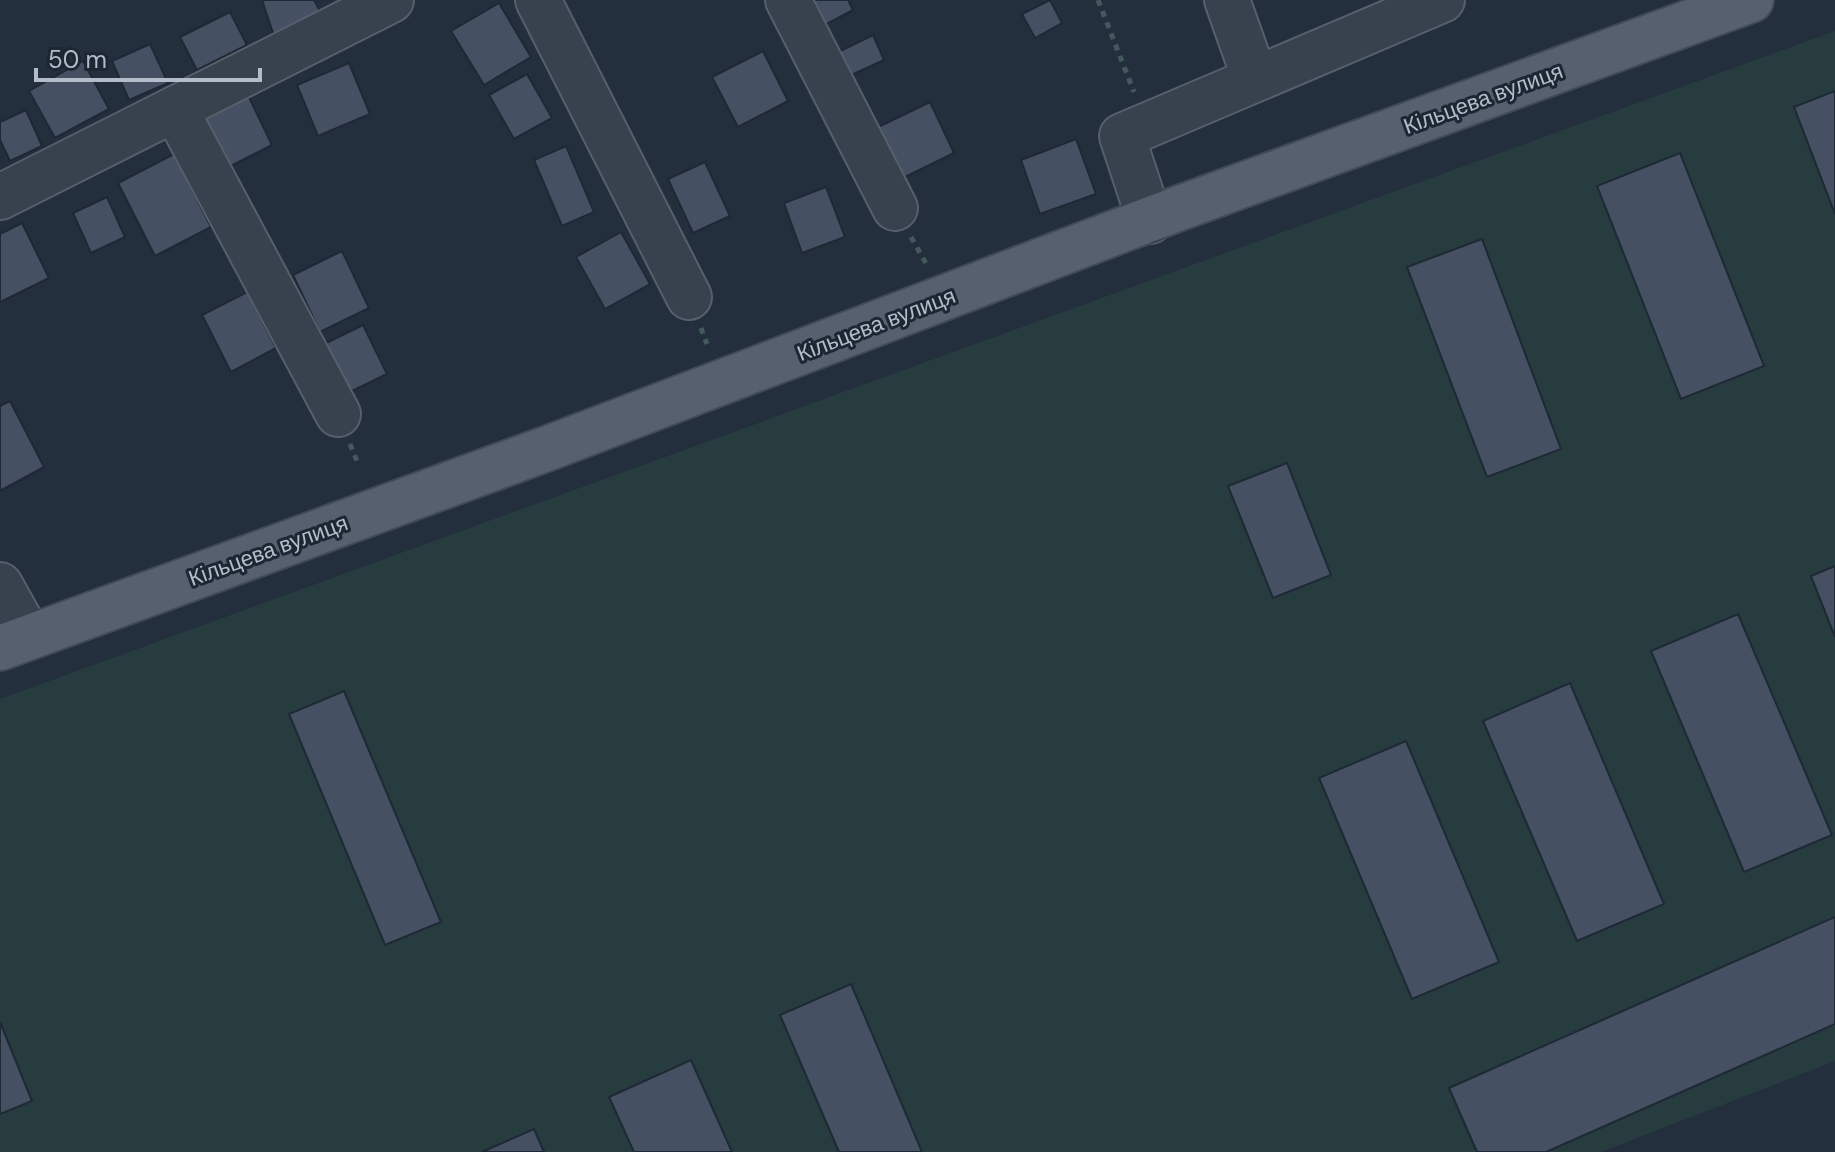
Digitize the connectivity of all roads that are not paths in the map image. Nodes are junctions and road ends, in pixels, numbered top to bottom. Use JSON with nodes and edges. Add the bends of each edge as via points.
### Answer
{"nodes":[{"id":1,"x":391,"y":0,"type":"edge"},
{"id":2,"x":538,"y":0,"type":"edge"},
{"id":3,"x":788,"y":0,"type":"edge"},
{"id":4,"x":1227,"y":0,"type":"edge"},
{"id":5,"x":1442,"y":0,"type":"edge"},
{"id":6,"x":1751,"y":0,"type":"edge"},
{"id":7,"x":1255,"y":79,"type":"junction"},
{"id":8,"x":175,"y":109,"type":"junction"},
{"id":9,"x":0,"y":197,"type":"edge"},
{"id":10,"x":895,"y":208,"type":"dead end"},
{"id":11,"x":1150,"y":221,"type":"junction"},
{"id":12,"x":689,"y":297,"type":"dead end"},
{"id":13,"x":338,"y":414,"type":"dead end"},
{"id":14,"x":0,"y":585,"type":"edge"},
{"id":15,"x":14,"y":643,"type":"edge"}],
"edges":[{"from":1,"to":8,"type":"street"},
{"from":2,"to":12,"type":"street"},
{"from":3,"to":10,"type":"street"},
{"from":4,"to":7,"type":"street"},
{"from":5,"to":7,"type":"street"},
{"from":6,"to":11,"type":"main road","name":"Кільцева вулиця"},
{"from":7,"to":11,"type":"street","via":[[1122,136]]},
{"from":8,"to":9,"type":"street"},
{"from":8,"to":13,"type":"street"},
{"from":11,"to":15,"type":"main road","name":"Кільцева вулиця"},
{"from":14,"to":15,"type":"street"}]}
